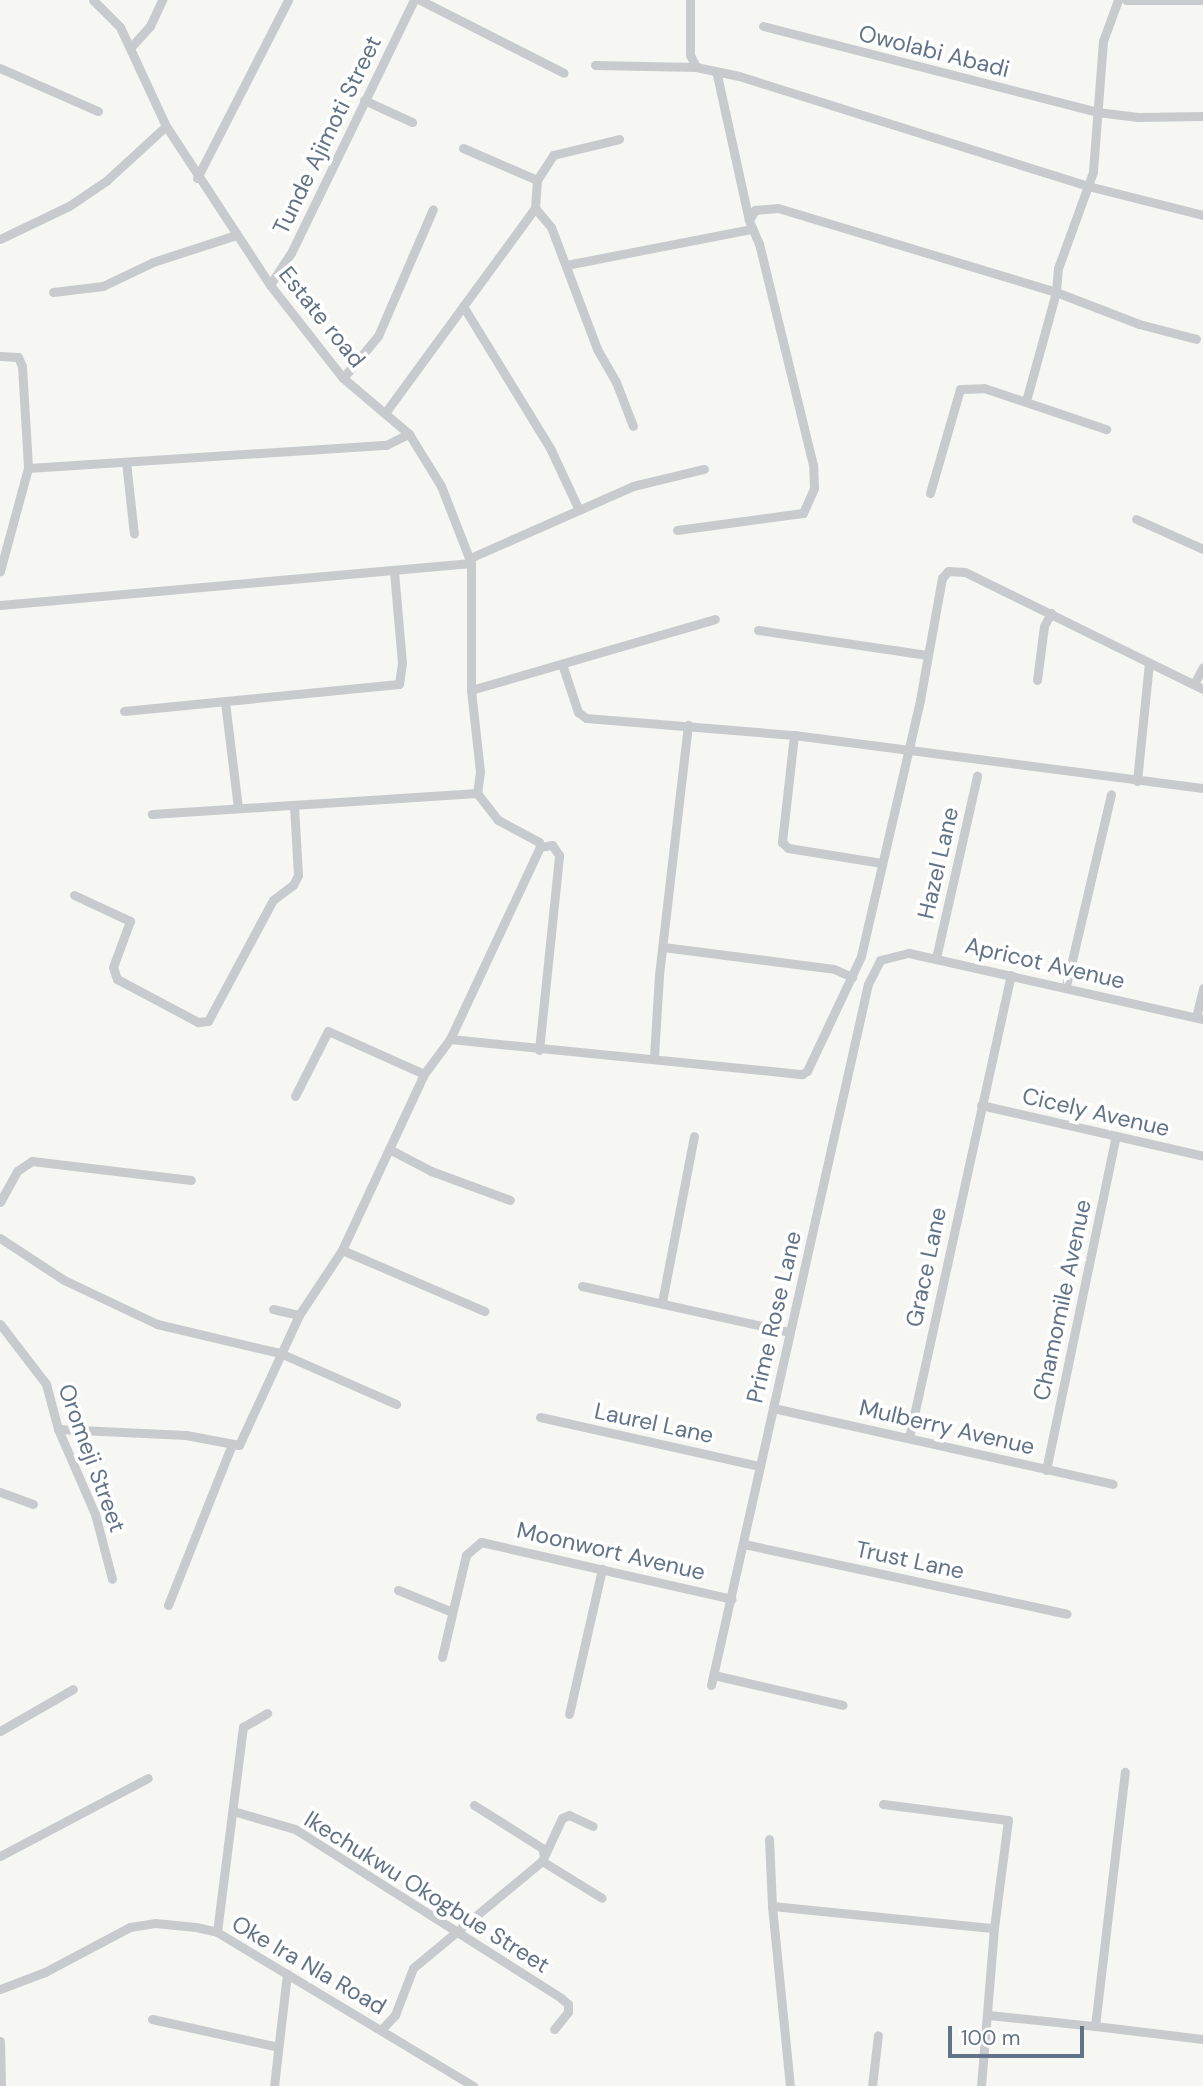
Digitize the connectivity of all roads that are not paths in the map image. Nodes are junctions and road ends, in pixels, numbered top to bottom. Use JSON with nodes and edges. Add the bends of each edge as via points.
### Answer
{"nodes":[{"id":1,"x":93,"y":0,"type":"edge"},
{"id":2,"x":162,"y":0,"type":"edge"},
{"id":3,"x":288,"y":0,"type":"edge"},
{"id":4,"x":417,"y":0,"type":"edge"},
{"id":5,"x":690,"y":0,"type":"edge"},
{"id":6,"x":1118,"y":0,"type":"edge"},
{"id":7,"x":1126,"y":0,"type":"edge"},
{"id":8,"x":1203,"y":0,"type":"edge"},
{"id":9,"x":762,"y":26,"type":"dead end"},
{"id":10,"x":131,"y":47,"type":"junction"},
{"id":11,"x":595,"y":65,"type":"dead end"},
{"id":12,"x":696,"y":67,"type":"junction"},
{"id":13,"x":0,"y":68,"type":"edge"},
{"id":14,"x":564,"y":73,"type":"dead end"},
{"id":15,"x":717,"y":75,"type":"junction"},
{"id":16,"x":364,"y":100,"type":"junction"},
{"id":17,"x":98,"y":110,"type":"dead end"},
{"id":18,"x":1097,"y":112,"type":"junction"},
{"id":19,"x":1203,"y":116,"type":"edge"},
{"id":20,"x":412,"y":122,"type":"dead end"},
{"id":21,"x":166,"y":126,"type":"junction"},
{"id":22,"x":620,"y":139,"type":"dead end"},
{"id":23,"x":463,"y":148,"type":"dead end"},
{"id":24,"x":197,"y":178,"type":"junction"},
{"id":25,"x":537,"y":180,"type":"junction"},
{"id":26,"x":1088,"y":186,"type":"junction"},
{"id":27,"x":535,"y":208,"type":"junction"},
{"id":28,"x":433,"y":209,"type":"dead end"},
{"id":29,"x":1203,"y":215,"type":"edge"},
{"id":30,"x":750,"y":224,"type":"junction"},
{"id":31,"x":236,"y":235,"type":"junction"},
{"id":32,"x":0,"y":239,"type":"edge"},
{"id":33,"x":566,"y":265,"type":"junction"},
{"id":34,"x":270,"y":285,"type":"junction"},
{"id":35,"x":53,"y":292,"type":"dead end"},
{"id":36,"x":1056,"y":292,"type":"junction"},
{"id":37,"x":463,"y":306,"type":"junction"},
{"id":38,"x":1195,"y":339,"type":"dead end"},
{"id":39,"x":0,"y":356,"type":"edge"},
{"id":40,"x":343,"y":378,"type":"junction"},
{"id":41,"x":1026,"y":401,"type":"junction"},
{"id":42,"x":385,"y":413,"type":"junction"},
{"id":43,"x":632,"y":426,"type":"dead end"},
{"id":44,"x":1106,"y":429,"type":"dead end"},
{"id":45,"x":409,"y":434,"type":"junction"},
{"id":46,"x":126,"y":462,"type":"junction"},
{"id":47,"x":28,"y":468,"type":"junction"},
{"id":48,"x":704,"y":469,"type":"dead end"},
{"id":49,"x":930,"y":493,"type":"dead end"},
{"id":50,"x":579,"y":509,"type":"junction"},
{"id":51,"x":1136,"y":519,"type":"dead end"},
{"id":52,"x":677,"y":530,"type":"dead end"},
{"id":53,"x":134,"y":534,"type":"dead end"},
{"id":54,"x":1203,"y":549,"type":"edge"},
{"id":55,"x":470,"y":561,"type":"junction"},
{"id":56,"x":0,"y":571,"type":"edge"},
{"id":57,"x":394,"y":572,"type":"junction"},
{"id":58,"x":0,"y":605,"type":"edge"},
{"id":59,"x":1051,"y":613,"type":"junction"},
{"id":60,"x":715,"y":619,"type":"dead end"},
{"id":61,"x":758,"y":630,"type":"dead end"},
{"id":62,"x":927,"y":655,"type":"junction"},
{"id":63,"x":1149,"y":663,"type":"junction"},
{"id":64,"x":562,"y":664,"type":"junction"},
{"id":65,"x":1203,"y":667,"type":"edge"},
{"id":66,"x":1037,"y":680,"type":"dead end"},
{"id":67,"x":1198,"y":686,"type":"edge"},
{"id":68,"x":471,"y":690,"type":"junction"},
{"id":69,"x":225,"y":702,"type":"junction"},
{"id":70,"x":124,"y":711,"type":"dead end"},
{"id":71,"x":688,"y":725,"type":"junction"},
{"id":72,"x":794,"y":735,"type":"junction"},
{"id":73,"x":908,"y":750,"type":"junction"},
{"id":74,"x":977,"y":776,"type":"dead end"},
{"id":75,"x":1137,"y":781,"type":"junction"},
{"id":76,"x":1203,"y":788,"type":"edge"},
{"id":77,"x":477,"y":793,"type":"junction"},
{"id":78,"x":1111,"y":794,"type":"dead end"},
{"id":79,"x":294,"y":805,"type":"junction"},
{"id":80,"x":238,"y":808,"type":"junction"},
{"id":81,"x":152,"y":814,"type":"dead end"},
{"id":82,"x":540,"y":847,"type":"junction"},
{"id":83,"x":882,"y":863,"type":"junction"},
{"id":84,"x":74,"y":895,"type":"dead end"},
{"id":85,"x":663,"y":947,"type":"junction"},
{"id":86,"x":936,"y":958,"type":"junction"},
{"id":87,"x":880,"y":960,"type":"joint"},
{"id":88,"x":1011,"y":975,"type":"junction"},
{"id":89,"x":852,"y":977,"type":"junction"},
{"id":90,"x":1066,"y":986,"type":"junction"},
{"id":91,"x":1203,"y":988,"type":"edge"},
{"id":92,"x":1200,"y":1018,"type":"edge"},
{"id":93,"x":450,"y":1039,"type":"junction"},
{"id":94,"x":539,"y":1050,"type":"junction"},
{"id":95,"x":654,"y":1058,"type":"junction"},
{"id":96,"x":424,"y":1074,"type":"junction"},
{"id":97,"x":295,"y":1097,"type":"dead end"},
{"id":98,"x":981,"y":1105,"type":"junction"},
{"id":99,"x":694,"y":1136,"type":"dead end"},
{"id":100,"x":1115,"y":1139,"type":"junction"},
{"id":101,"x":389,"y":1149,"type":"junction"},
{"id":102,"x":1203,"y":1156,"type":"edge"},
{"id":103,"x":191,"y":1180,"type":"dead end"},
{"id":104,"x":510,"y":1200,"type":"dead end"},
{"id":105,"x":0,"y":1202,"type":"edge"},
{"id":106,"x":0,"y":1238,"type":"edge"},
{"id":107,"x":342,"y":1250,"type":"junction"},
{"id":108,"x":582,"y":1286,"type":"dead end"},
{"id":109,"x":662,"y":1302,"type":"junction"},
{"id":110,"x":274,"y":1309,"type":"dead end"},
{"id":111,"x":484,"y":1311,"type":"dead end"},
{"id":112,"x":299,"y":1315,"type":"junction"},
{"id":113,"x":0,"y":1324,"type":"edge"},
{"id":114,"x":790,"y":1332,"type":"junction"},
{"id":115,"x":280,"y":1353,"type":"junction"},
{"id":116,"x":396,"y":1404,"type":"dead end"},
{"id":117,"x":773,"y":1408,"type":"junction"},
{"id":118,"x":540,"y":1417,"type":"dead end"},
{"id":119,"x":58,"y":1429,"type":"junction"},
{"id":120,"x":909,"y":1438,"type":"junction"},
{"id":121,"x":231,"y":1447,"type":"junction"},
{"id":122,"x":760,"y":1465,"type":"junction"},
{"id":123,"x":1046,"y":1470,"type":"junction"},
{"id":124,"x":1113,"y":1484,"type":"dead end"},
{"id":125,"x":0,"y":1492,"type":"edge"},
{"id":126,"x":33,"y":1504,"type":"dead end"},
{"id":127,"x":744,"y":1544,"type":"junction"},
{"id":128,"x":602,"y":1569,"type":"junction"},
{"id":129,"x":111,"y":1578,"type":"dead end"},
{"id":130,"x":398,"y":1590,"type":"dead end"},
{"id":131,"x":732,"y":1598,"type":"junction"},
{"id":132,"x":168,"y":1605,"type":"dead end"},
{"id":133,"x":450,"y":1611,"type":"junction"},
{"id":134,"x":1067,"y":1614,"type":"dead end"},
{"id":135,"x":442,"y":1657,"type":"dead end"},
{"id":136,"x":73,"y":1689,"type":"dead end"},
{"id":137,"x":844,"y":1705,"type":"dead end"},
{"id":138,"x":267,"y":1713,"type":"dead end"},
{"id":139,"x":569,"y":1714,"type":"dead end"},
{"id":140,"x":0,"y":1731,"type":"edge"},
{"id":141,"x":1125,"y":1772,"type":"dead end"},
{"id":142,"x":148,"y":1778,"type":"dead end"},
{"id":143,"x":883,"y":1804,"type":"dead end"},
{"id":144,"x":474,"y":1805,"type":"dead end"},
{"id":145,"x":233,"y":1811,"type":"junction"},
{"id":146,"x":593,"y":1826,"type":"dead end"},
{"id":147,"x":769,"y":1839,"type":"dead end"},
{"id":148,"x":0,"y":1856,"type":"edge"},
{"id":149,"x":543,"y":1858,"type":"junction"},
{"id":150,"x":602,"y":1898,"type":"dead end"},
{"id":151,"x":772,"y":1906,"type":"junction"},
{"id":152,"x":994,"y":1928,"type":"junction"},
{"id":153,"x":217,"y":1932,"type":"junction"},
{"id":154,"x":457,"y":1935,"type":"junction"},
{"id":155,"x":287,"y":1974,"type":"junction"},
{"id":156,"x":0,"y":1989,"type":"edge"},
{"id":157,"x":988,"y":2015,"type":"junction"},
{"id":158,"x":152,"y":2019,"type":"dead end"},
{"id":159,"x":1095,"y":2026,"type":"junction"},
{"id":160,"x":554,"y":2029,"type":"dead end"},
{"id":161,"x":382,"y":2030,"type":"junction"},
{"id":162,"x":878,"y":2035,"type":"dead end"},
{"id":163,"x":1203,"y":2039,"type":"edge"},
{"id":164,"x":0,"y":2041,"type":"edge"},
{"id":165,"x":278,"y":2047,"type":"junction"},
{"id":166,"x":1,"y":2086,"type":"edge"},
{"id":167,"x":274,"y":2086,"type":"edge"},
{"id":168,"x":473,"y":2086,"type":"edge"},
{"id":169,"x":790,"y":2086,"type":"edge"},
{"id":170,"x":872,"y":2086,"type":"edge"},
{"id":171,"x":981,"y":2086,"type":"edge"}],
"edges":[{"from":1,"to":10,"type":"street","name":"Estate road","via":[[120,27]]},
{"from":2,"to":10,"type":"street","via":[[150,26]]},
{"from":3,"to":24,"type":"street"},
{"from":4,"to":14,"type":"street"},
{"from":4,"to":16,"type":"street","name":"Tunde Ajimoti Street"},
{"from":5,"to":12,"type":"street","via":[[690,55]]},
{"from":6,"to":18,"type":"street","via":[[1103,41]]},
{"from":7,"to":8,"type":"street"},
{"from":9,"to":18,"type":"street","name":"Owolabi Abadi"},
{"from":10,"to":21,"type":"street","name":"Estate road"},
{"from":11,"to":12,"type":"street"},
{"from":12,"to":15,"type":"street"},
{"from":13,"to":17,"type":"street"},
{"from":15,"to":26,"type":"street","via":[[739,76]]},
{"from":15,"to":30,"type":"street"},
{"from":16,"to":20,"type":"street"},
{"from":16,"to":34,"type":"street","name":"Tunde Ajimoti Street","via":[[291,253]]},
{"from":18,"to":19,"type":"street","name":"Owolabi Abadi"},
{"from":18,"to":26,"type":"street"},
{"from":21,"to":24,"type":"street","name":"Estate road"},
{"from":21,"to":32,"type":"street","via":[[87,193]]},
{"from":22,"to":25,"type":"street","via":[[562,150],[553,155]]},
{"from":23,"to":25,"type":"street"},
{"from":24,"to":31,"type":"street","name":"Estate road"},
{"from":25,"to":27,"type":"street"},
{"from":26,"to":29,"type":"street"},
{"from":26,"to":36,"type":"street","via":[[1058,268]]},
{"from":27,"to":33,"type":"street","via":[[546,217]]},
{"from":27,"to":37,"type":"street"},
{"from":28,"to":40,"type":"street","via":[[378,336]]},
{"from":30,"to":33,"type":"street"},
{"from":30,"to":36,"type":"street","via":[[755,210],[778,208]]},
{"from":30,"to":52,"type":"street","via":[[763,257],[813,465],[814,488],[803,513]]},
{"from":31,"to":34,"type":"street","name":"Estate road"},
{"from":31,"to":35,"type":"street","via":[[153,262],[103,286]]},
{"from":33,"to":43,"type":"street"},
{"from":34,"to":40,"type":"street","name":"Estate road"},
{"from":36,"to":38,"type":"street","via":[[1139,324]]},
{"from":36,"to":41,"type":"street"},
{"from":37,"to":42,"type":"street"},
{"from":37,"to":50,"type":"street","via":[[550,448]]},
{"from":39,"to":47,"type":"street","via":[[18,357],[22,366]]},
{"from":40,"to":42,"type":"street","name":"Estate road"},
{"from":41,"to":44,"type":"street"},
{"from":41,"to":49,"type":"street","via":[[984,387],[960,389]]},
{"from":42,"to":45,"type":"street","name":"Estate road"},
{"from":45,"to":46,"type":"street","via":[[386,445]]},
{"from":45,"to":55,"type":"street","name":"Estate road","via":[[441,486]]},
{"from":46,"to":47,"type":"street"},
{"from":46,"to":53,"type":"street"},
{"from":47,"to":56,"type":"street"},
{"from":48,"to":50,"type":"street","via":[[633,486]]},
{"from":50,"to":55,"type":"street"},
{"from":51,"to":54,"type":"street"},
{"from":55,"to":57,"type":"street"},
{"from":55,"to":68,"type":"street","name":"Estate road"},
{"from":57,"to":58,"type":"street"},
{"from":57,"to":69,"type":"street","via":[[402,663],[399,684]]},
{"from":59,"to":62,"type":"street","via":[[965,572],[948,571],[942,578]]},
{"from":59,"to":63,"type":"street"},
{"from":59,"to":66,"type":"street","via":[[1044,626]]},
{"from":60,"to":64,"type":"street"},
{"from":61,"to":62,"type":"street"},
{"from":62,"to":73,"type":"street"},
{"from":63,"to":67,"type":"street"},
{"from":63,"to":75,"type":"street"},
{"from":64,"to":68,"type":"street"},
{"from":64,"to":71,"type":"street","via":[[578,712],[586,718]]},
{"from":65,"to":67,"type":"street"},
{"from":68,"to":77,"type":"street","name":"Estate road","via":[[480,772]]},
{"from":69,"to":70,"type":"street"},
{"from":69,"to":80,"type":"street"},
{"from":71,"to":72,"type":"street"},
{"from":71,"to":85,"type":"street"},
{"from":72,"to":73,"type":"street"},
{"from":72,"to":83,"type":"street","via":[[782,842],[788,848]]},
{"from":73,"to":75,"type":"street"},
{"from":73,"to":83,"type":"street"},
{"from":74,"to":86,"type":"street","name":"Hazel Lane"},
{"from":75,"to":76,"type":"street"},
{"from":77,"to":79,"type":"street"},
{"from":77,"to":82,"type":"street","via":[[498,820],[539,842]]},
{"from":78,"to":90,"type":"street"},
{"from":79,"to":80,"type":"street"},
{"from":79,"to":84,"type":"street","via":[[298,875],[293,886],[273,900],[208,1021],[198,1021],[117,979],[113,967],[130,922],[128,916]]},
{"from":80,"to":81,"type":"street"},
{"from":82,"to":93,"type":"street"},
{"from":82,"to":94,"type":"street","via":[[552,845],[559,855]]},
{"from":83,"to":89,"type":"street","via":[[861,957]]},
{"from":85,"to":89,"type":"street","via":[[810,965]]},
{"from":85,"to":95,"type":"street"},
{"from":86,"to":87,"type":"street","name":"Apricot Avenue","via":[[899,952]]},
{"from":86,"to":88,"type":"street","name":"Apricot Avenue"},
{"from":87,"to":114,"type":"street","name":"Prime Rose Lane","via":[[867,984]]},
{"from":88,"to":90,"type":"street","name":"Apricot Avenue"},
{"from":88,"to":98,"type":"street","name":"Grace Lane"},
{"from":89,"to":95,"type":"street","via":[[802,1074]]},
{"from":90,"to":92,"type":"street","name":"Apricot Avenue"},
{"from":91,"to":92,"type":"street"},
{"from":93,"to":94,"type":"street"},
{"from":93,"to":96,"type":"street"},
{"from":94,"to":95,"type":"street"},
{"from":96,"to":97,"type":"street","via":[[328,1031]]},
{"from":96,"to":101,"type":"street"},
{"from":98,"to":100,"type":"street","name":"Cicely Avenue"},
{"from":98,"to":120,"type":"street","name":"Grace Lane"},
{"from":99,"to":109,"type":"street"},
{"from":100,"to":102,"type":"street","name":"Cicely Avenue"},
{"from":100,"to":123,"type":"street","name":"Chamomile Avenue"},
{"from":101,"to":104,"type":"street","via":[[431,1171]]},
{"from":101,"to":107,"type":"street"},
{"from":103,"to":105,"type":"street","via":[[32,1161],[17,1171]]},
{"from":106,"to":115,"type":"street","via":[[64,1280],[157,1324]]},
{"from":107,"to":111,"type":"street"},
{"from":107,"to":112,"type":"street"},
{"from":108,"to":109,"type":"street"},
{"from":109,"to":114,"type":"street"},
{"from":110,"to":112,"type":"street"},
{"from":112,"to":115,"type":"street"},
{"from":113,"to":119,"type":"street","name":"Oromeji Street","via":[[46,1384]]},
{"from":114,"to":117,"type":"street","name":"Prime Rose Lane"},
{"from":115,"to":116,"type":"street"},
{"from":115,"to":121,"type":"street","via":[[239,1445]]},
{"from":117,"to":120,"type":"street","name":"Mulberry Avenue"},
{"from":117,"to":122,"type":"street","name":"Prime Rose Lane"},
{"from":118,"to":122,"type":"street","name":"Laurel Lane"},
{"from":119,"to":121,"type":"street","via":[[110,1435],[187,1435]]},
{"from":119,"to":129,"type":"street","name":"Oromeji Street","via":[[95,1514]]},
{"from":120,"to":123,"type":"street","name":"Mulberry Avenue"},
{"from":121,"to":132,"type":"street"},
{"from":122,"to":127,"type":"street","name":"Prime Rose Lane"},
{"from":123,"to":124,"type":"street","name":"Mulberry Avenue"},
{"from":125,"to":126,"type":"street"},
{"from":127,"to":131,"type":"street","name":"Prime Rose Lane"},
{"from":127,"to":134,"type":"street","name":"Trust Lane"},
{"from":128,"to":131,"type":"street","name":"Moonwort Avenue"},
{"from":128,"to":133,"type":"street","name":"Moonwort Avenue","via":[[481,1542],[466,1555]]},
{"from":128,"to":139,"type":"street"},
{"from":130,"to":133,"type":"street"},
{"from":131,"to":137,"type":"street","name":"Prime Rose Lane","via":[[713,1680]]},
{"from":133,"to":135,"type":"street"},
{"from":136,"to":140,"type":"street"},
{"from":138,"to":145,"type":"street","via":[[243,1727]]},
{"from":141,"to":159,"type":"street"},
{"from":142,"to":148,"type":"street"},
{"from":143,"to":152,"type":"street","via":[[1008,1820]]},
{"from":144,"to":149,"type":"street","via":[[542,1848]]},
{"from":145,"to":153,"type":"street"},
{"from":145,"to":154,"type":"street","name":"Ikechukwu Okogbue Street","via":[[295,1829]]},
{"from":146,"to":149,"type":"street","via":[[566,1814]]},
{"from":147,"to":151,"type":"street"},
{"from":149,"to":150,"type":"street"},
{"from":149,"to":154,"type":"street"},
{"from":151,"to":152,"type":"street"},
{"from":151,"to":169,"type":"street"},
{"from":152,"to":157,"type":"street"},
{"from":153,"to":155,"type":"street","name":"Oke Ira Nla Road"},
{"from":153,"to":156,"type":"street","name":"Oke Ira Nla Road","via":[[177,1923],[130,1927],[45,1972]]},
{"from":154,"to":160,"type":"street","name":"Ikechukwu Okogbue Street","via":[[568,2004],[568,2012]]},
{"from":154,"to":161,"type":"street","via":[[414,1968],[395,2015]]},
{"from":155,"to":161,"type":"street","name":"Oke Ira Nla Road"},
{"from":155,"to":165,"type":"street"},
{"from":157,"to":159,"type":"street"},
{"from":157,"to":171,"type":"street"},
{"from":158,"to":165,"type":"street"},
{"from":159,"to":163,"type":"street"},
{"from":161,"to":168,"type":"street","name":"Oke Ira Nla Road"},
{"from":162,"to":170,"type":"street"},
{"from":164,"to":166,"type":"street"},
{"from":165,"to":167,"type":"street"}]}
